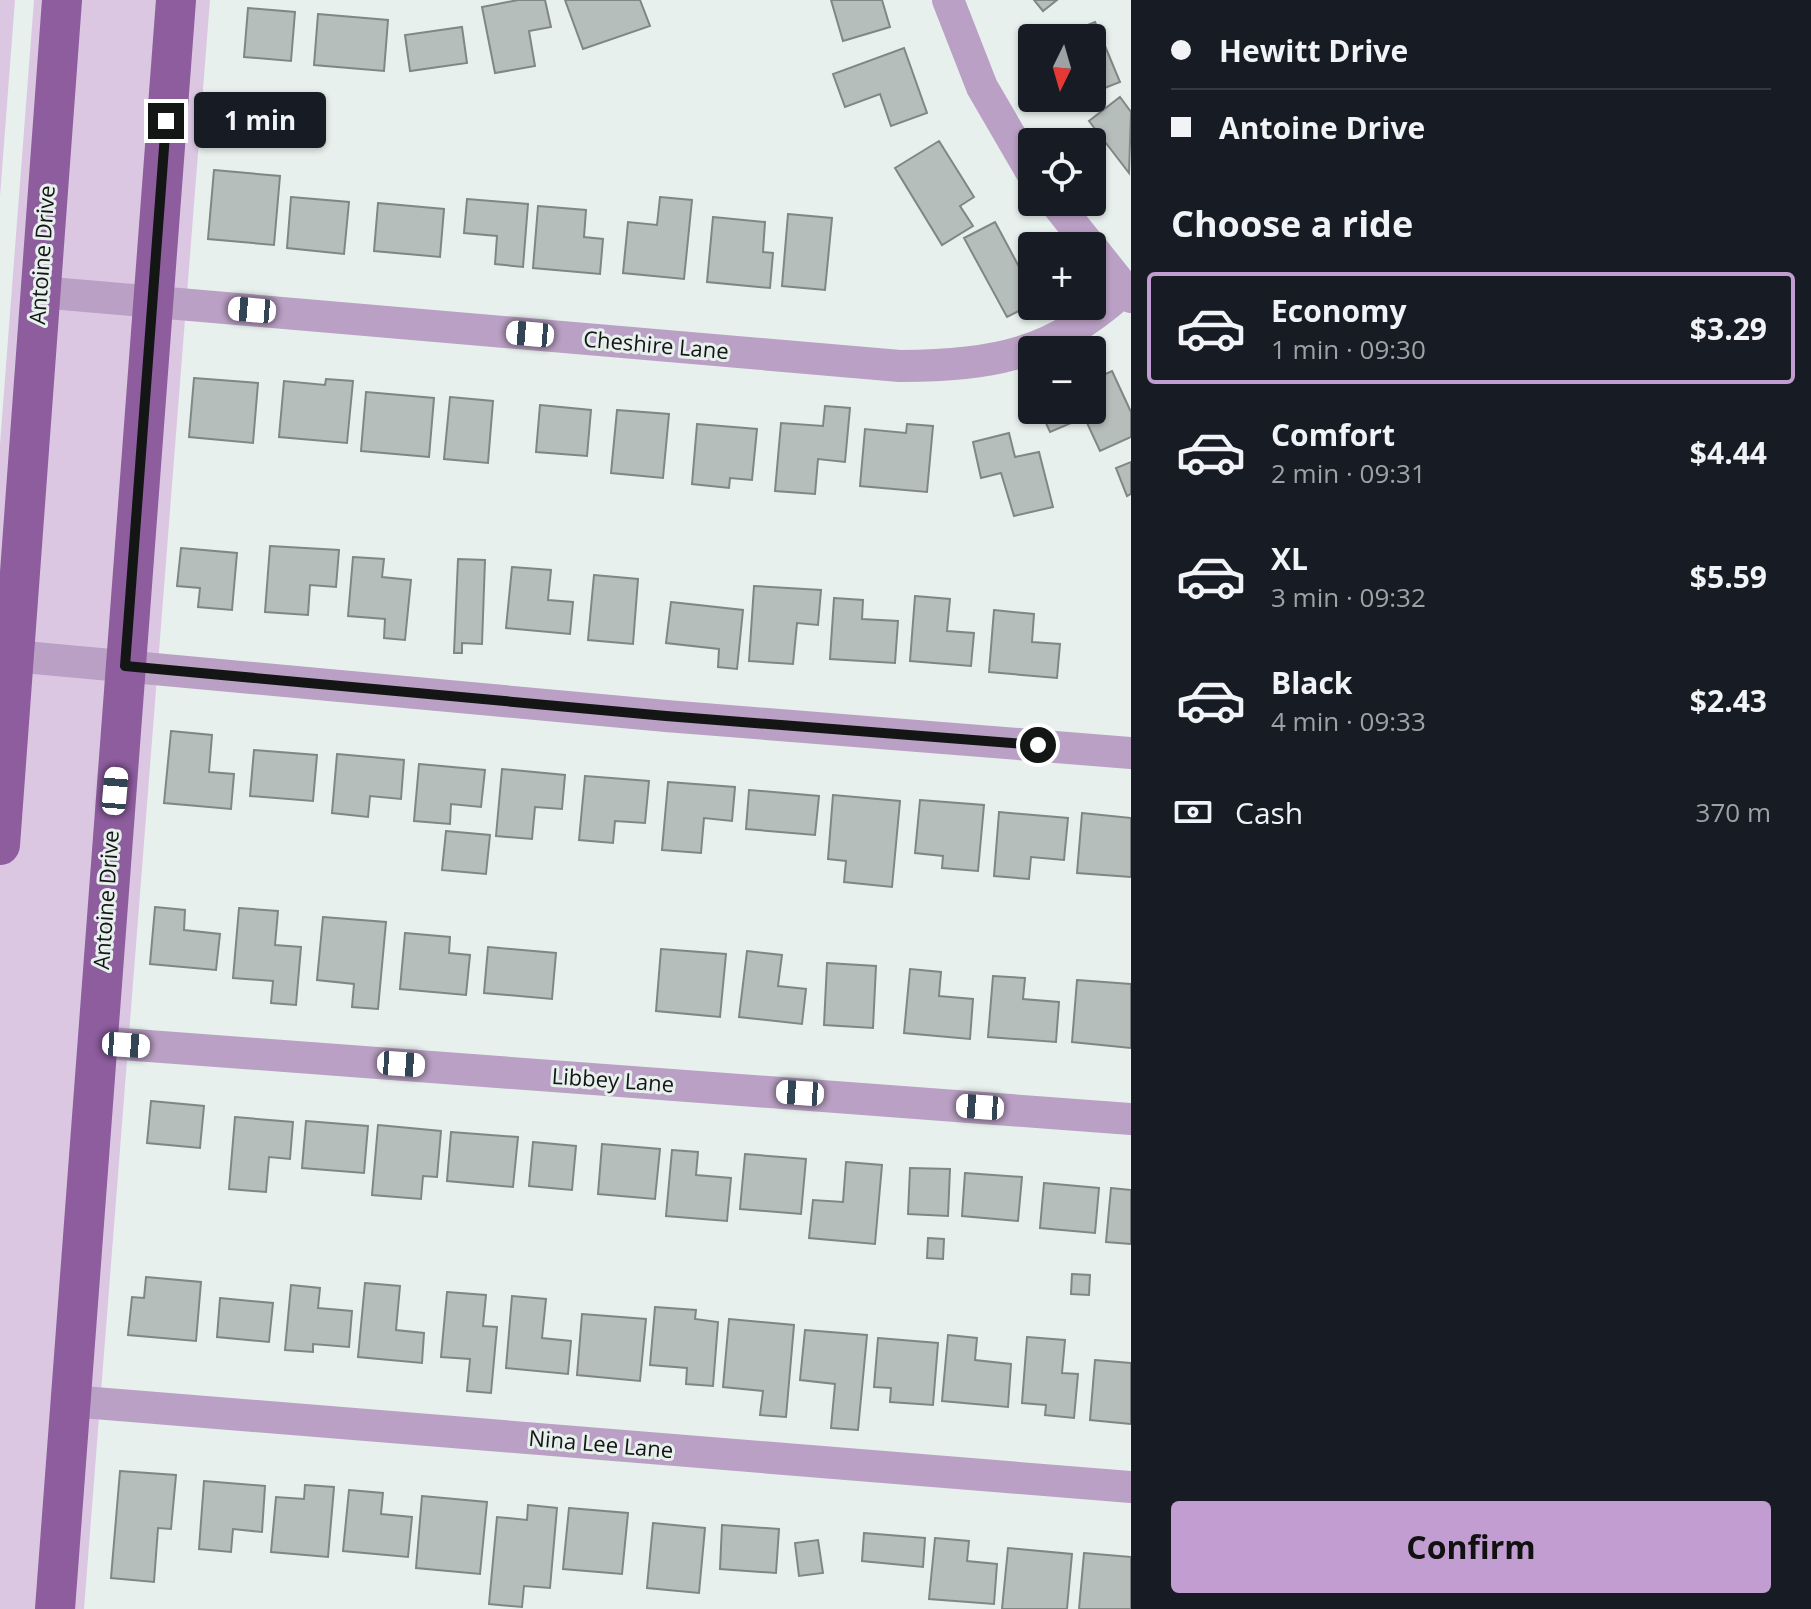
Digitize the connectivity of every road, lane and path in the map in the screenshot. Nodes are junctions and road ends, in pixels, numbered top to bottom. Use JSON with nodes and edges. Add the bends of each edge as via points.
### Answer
{"nodes":[{"id":1,"x":62,"y":0,"type":"edge"},
{"id":2,"x":176,"y":0,"type":"edge"},
{"id":3,"x":948,"y":0,"type":"edge"},
{"id":4,"x":1018,"y":149,"type":"edge"},
{"id":5,"x":1066,"y":216,"type":"edge"},
{"id":6,"x":1079,"y":232,"type":"edge"},
{"id":7,"x":1106,"y":266,"type":"edge"},
{"id":8,"x":39,"y":292,"type":"junction"},
{"id":9,"x":1128,"y":293,"type":"edge"},
{"id":10,"x":151,"y":301,"type":"junction"},
{"id":11,"x":13,"y":656,"type":"junction"},
{"id":12,"x":125,"y":666,"type":"junction"},
{"id":13,"x":1131,"y":753,"type":"edge"},
{"id":14,"x":0,"y":845,"type":"edge"},
{"id":15,"x":95,"y":1042,"type":"junction"},
{"id":16,"x":1131,"y":1119,"type":"edge"},
{"id":17,"x":70,"y":1401,"type":"junction"},
{"id":18,"x":1131,"y":1487,"type":"edge"},
{"id":19,"x":55,"y":1609,"type":"edge"}],
"edges":[{"from":1,"to":8,"type":"main road","name":"Antoine Drive"},
{"from":2,"to":10,"type":"main road","name":"Antoine Drive"},
{"from":3,"to":4,"type":"street","via":[[982,87]]},
{"from":5,"to":6,"type":"street"},
{"from":7,"to":9,"type":"street"},
{"from":8,"to":10,"type":"street","name":"Cheshire Lane"},
{"from":8,"to":11,"type":"main road","name":"Antoine Drive"},
{"from":9,"to":10,"type":"street","name":"Cheshire Lane","via":[[1034,350],[959,366],[900,366]]},
{"from":10,"to":12,"type":"main road","name":"Antoine Drive"},
{"from":11,"to":12,"type":"street"},
{"from":11,"to":14,"type":"main road","name":"Antoine Drive"},
{"from":12,"to":13,"type":"street"},
{"from":12,"to":15,"type":"main road","name":"Antoine Drive"},
{"from":15,"to":16,"type":"street","name":"Libbey Lane"},
{"from":15,"to":17,"type":"main road","name":"Antoine Drive"},
{"from":17,"to":18,"type":"street","name":"Nina Lee Lane"},
{"from":17,"to":19,"type":"main road","name":"Antoine Drive"}]}
